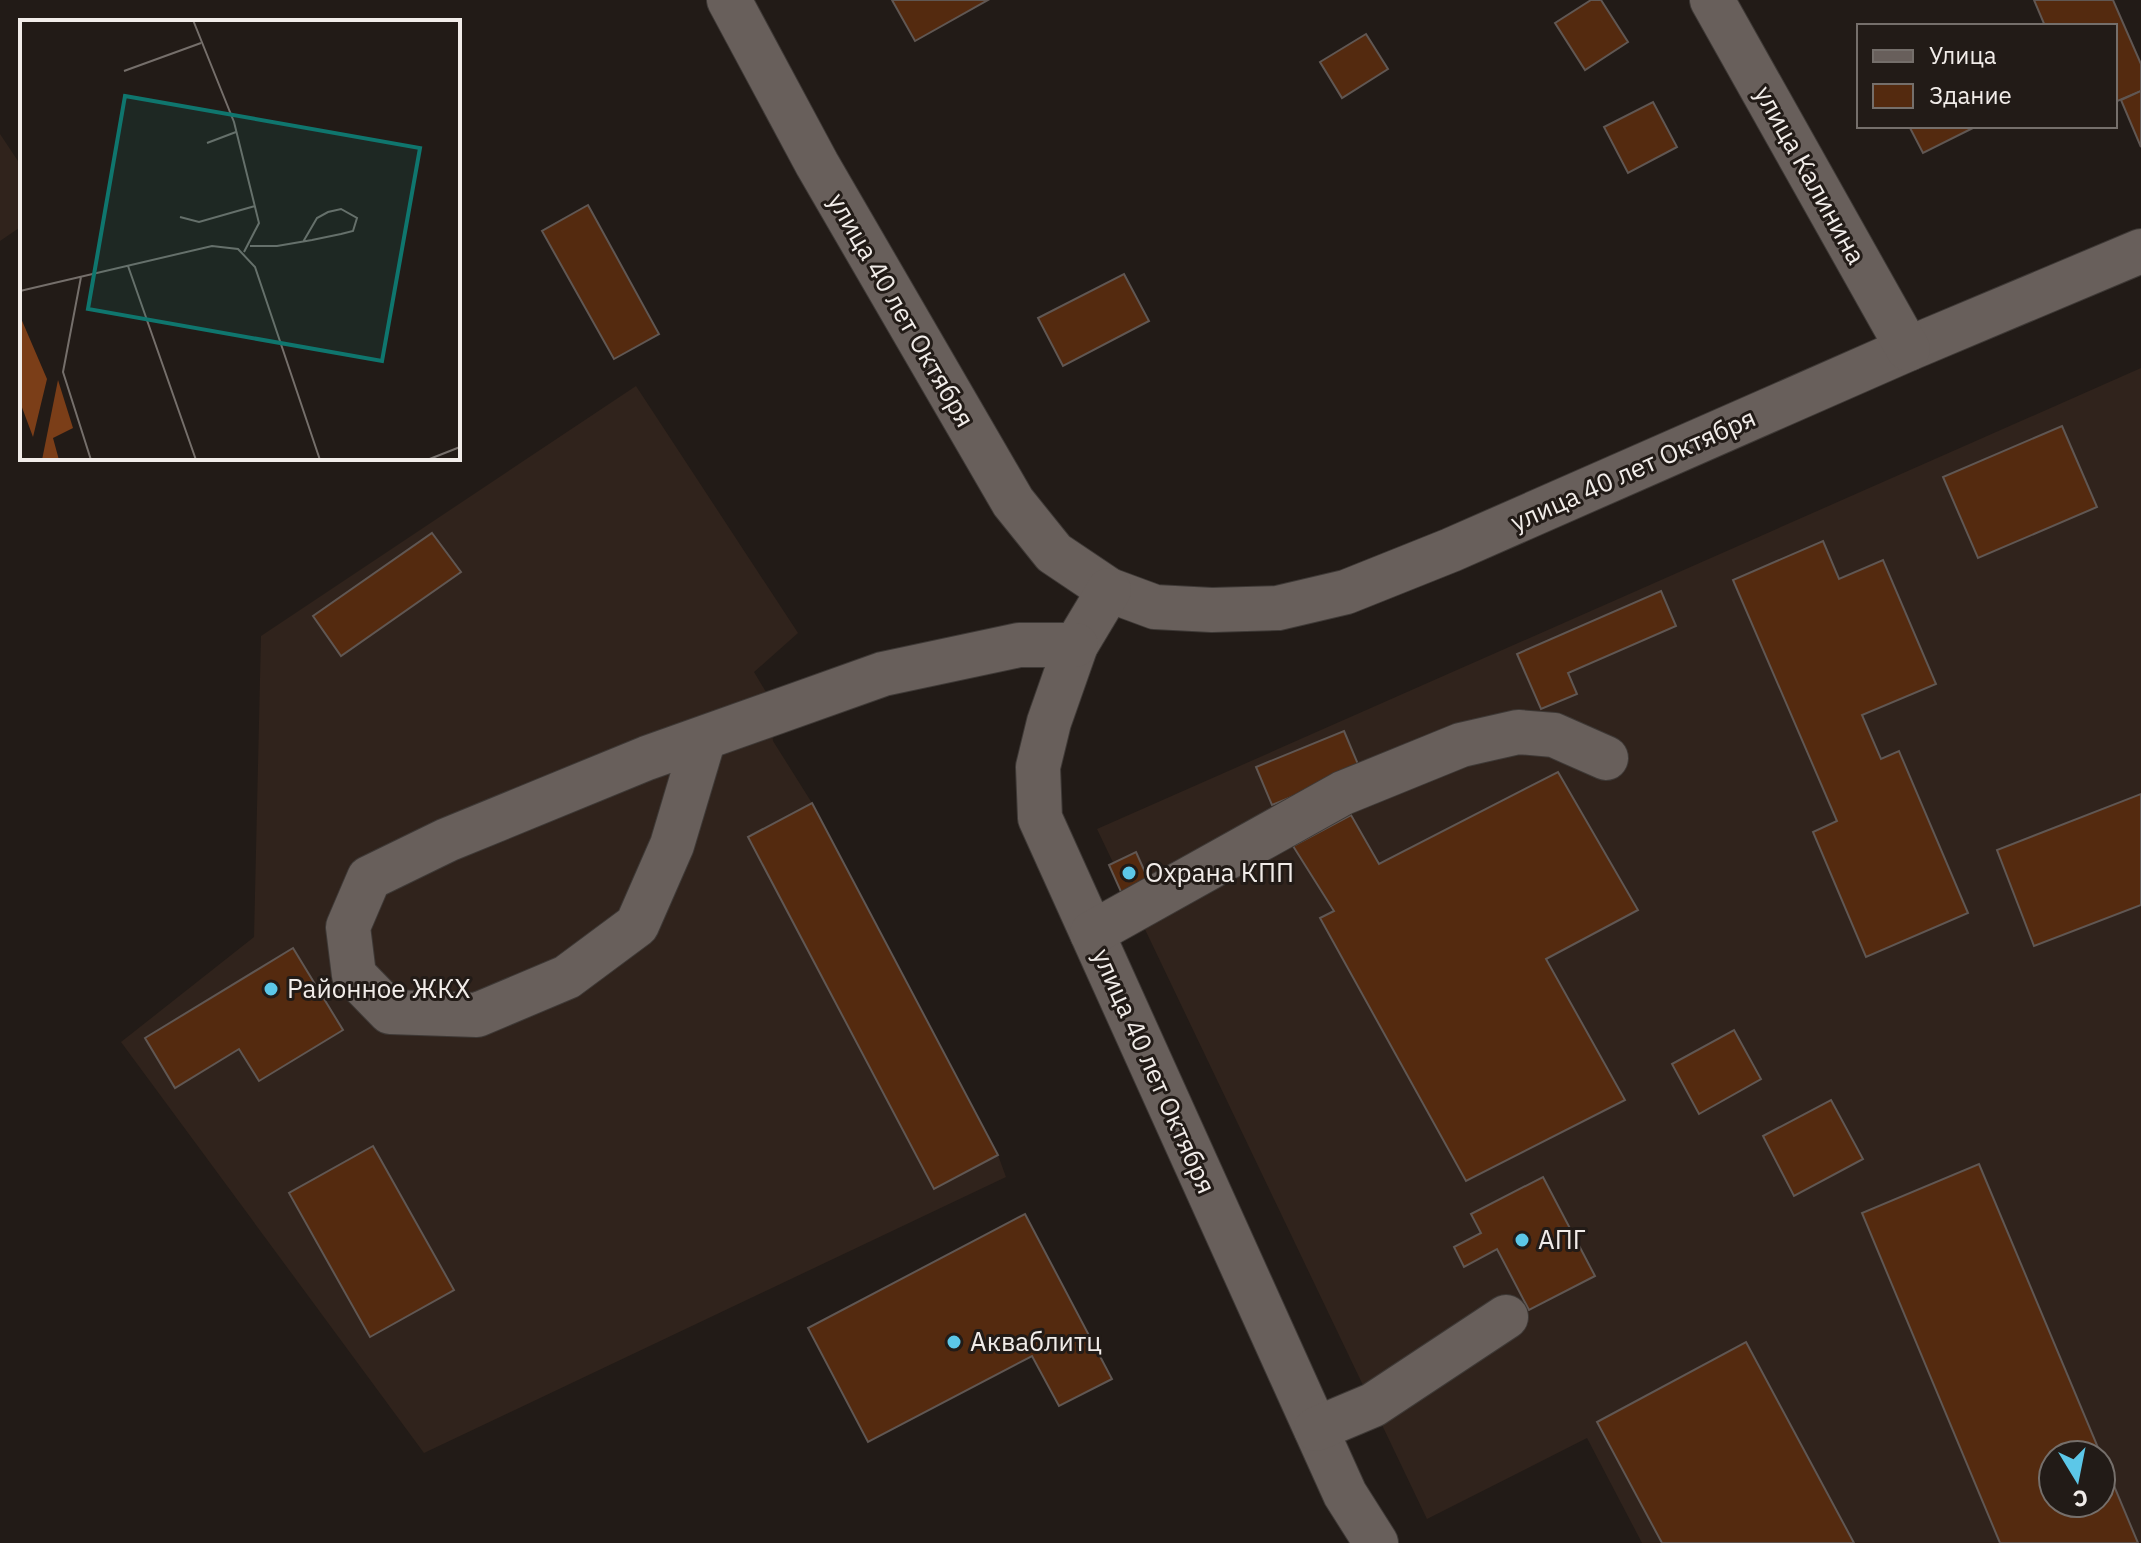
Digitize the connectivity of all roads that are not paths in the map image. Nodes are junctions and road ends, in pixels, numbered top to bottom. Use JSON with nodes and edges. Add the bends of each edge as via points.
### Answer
{"nodes":[{"id":1,"x":729,"y":0,"type":"edge"},
{"id":2,"x":1712,"y":0,"type":"edge"},
{"id":3,"x":2141,"y":251,"type":"edge"},
{"id":4,"x":1908,"y":349,"type":"junction"},
{"id":5,"x":1109,"y":590,"type":"junction"},
{"id":6,"x":1076,"y":645,"type":"junction"},
{"id":7,"x":704,"y":738,"type":"junction"},
{"id":8,"x":1606,"y":758,"type":"dead end"},
{"id":9,"x":1092,"y":933,"type":"junction"},
{"id":10,"x":1506,"y":1317,"type":"dead end"},
{"id":11,"x":1316,"y":1429,"type":"junction"},
{"id":12,"x":1376,"y":1543,"type":"edge"}],
"edges":[{"from":1,"to":5,"type":"street","name":"улица 40 лет Октября","via":[[817,164],[1013,502],[1054,553]]},
{"from":2,"to":4,"type":"street","name":"улица Калинина"},
{"from":3,"to":4,"type":"street","name":"улица 40 лет Октября"},
{"from":4,"to":5,"type":"street","name":"улица 40 лет Октября","via":[[1346,592],[1278,608],[1212,610],[1155,607]]},
{"from":5,"to":6,"type":"street","name":"улица 40 лет Октября"},
{"from":6,"to":7,"type":"street","via":[[1019,645],[883,674]]},
{"from":6,"to":9,"type":"street","name":"улица 40 лет Октября","via":[[1038,767],[1040,818]]},
{"from":7,"to":7,"type":"street","via":[[672,845],[637,925],[567,977],[477,1015],[390,1012],[354,975],[348,927],[369,878],[447,840]]},
{"from":8,"to":9,"type":"street","via":[[1554,735],[1518,732],[1461,745],[1343,793]]},
{"from":9,"to":11,"type":"street","name":"улица 40 лет Октября"},
{"from":10,"to":11,"type":"street","via":[[1373,1405]]},
{"from":11,"to":12,"type":"street","name":"улица 40 лет Октября","via":[[1345,1494]]}]}
